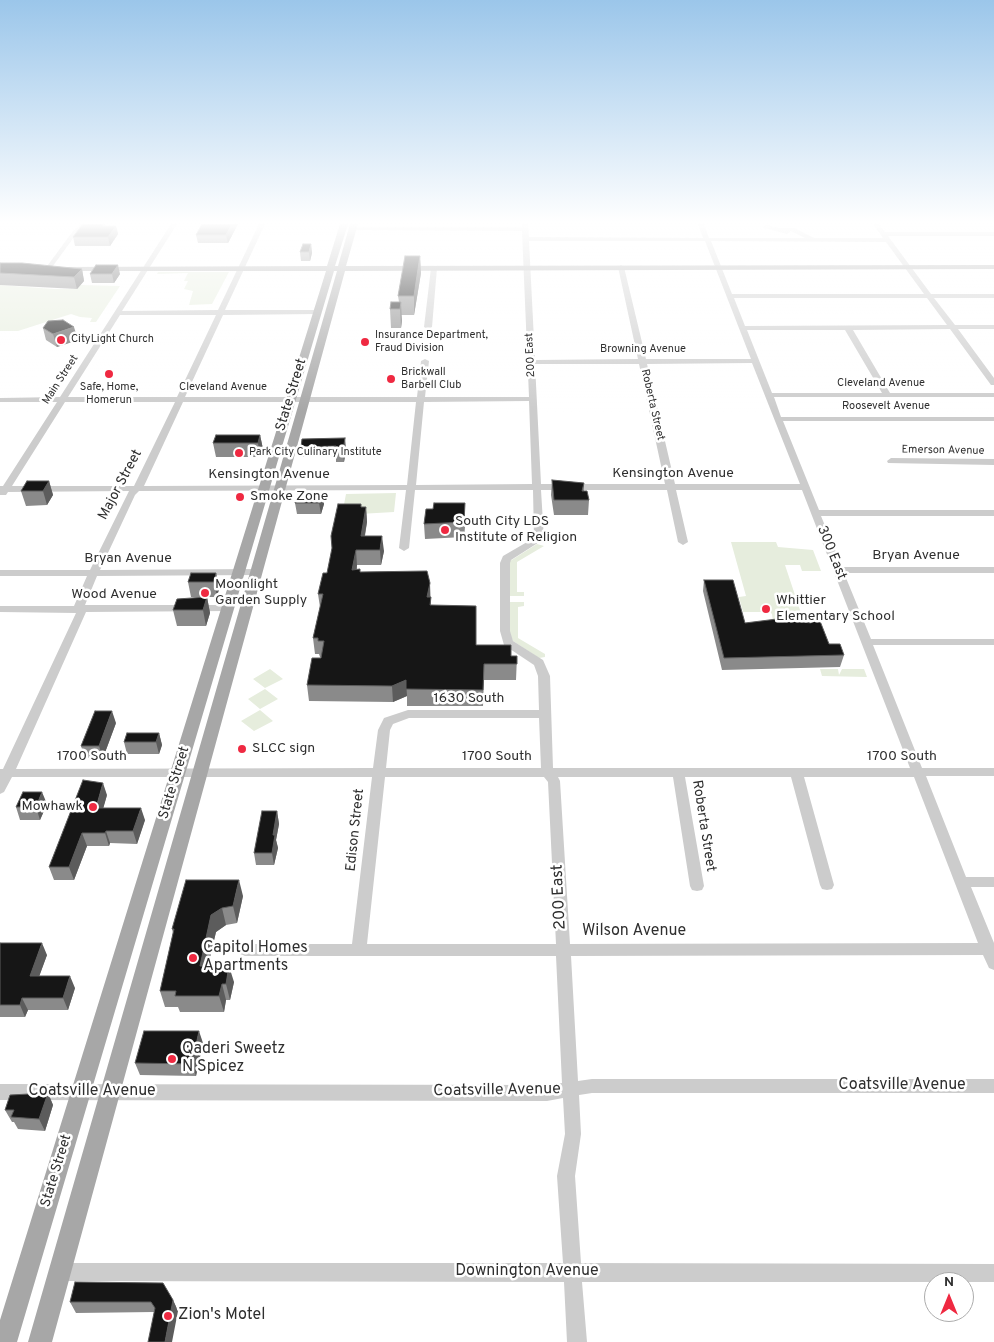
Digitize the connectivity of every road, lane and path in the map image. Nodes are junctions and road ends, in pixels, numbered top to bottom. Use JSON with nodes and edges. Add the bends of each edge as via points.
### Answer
{"nodes":[{"id":1,"x":134,"y":287,"type":"edge"},
{"id":2,"x":233,"y":287,"type":"edge"},
{"id":3,"x":324,"y":287,"type":"edge"},
{"id":4,"x":337,"y":287,"type":"edge"},
{"id":5,"x":432,"y":287,"type":"edge"},
{"id":6,"x":528,"y":287,"type":"edge"},
{"id":7,"x":625,"y":287,"type":"edge"},
{"id":8,"x":725,"y":287,"type":"edge"},
{"id":9,"x":922,"y":287,"type":"edge"},
{"id":10,"x":729,"y":296,"type":"junction"},
{"id":11,"x":928,"y":296,"type":"junction"},
{"id":12,"x":994,"y":296,"type":"edge"},
{"id":13,"x":221,"y":312,"type":"junction"},
{"id":14,"x":317,"y":312,"type":"junction"},
{"id":15,"x":118,"y":313,"type":"junction"},
{"id":16,"x":428,"y":327,"type":"dead end"},
{"id":17,"x":994,"y":327,"type":"edge"},
{"id":18,"x":741,"y":328,"type":"junction"},
{"id":19,"x":848,"y":328,"type":"junction"},
{"id":20,"x":952,"y":328,"type":"junction"},
{"id":21,"x":425,"y":360,"type":"dead end"},
{"id":22,"x":755,"y":361,"type":"junction"},
{"id":23,"x":531,"y":362,"type":"junction"},
{"id":24,"x":642,"y":362,"type":"junction"},
{"id":25,"x":994,"y":383,"type":"edge"},
{"id":26,"x":768,"y":395,"type":"junction"},
{"id":27,"x":886,"y":395,"type":"junction"},
{"id":28,"x":994,"y":395,"type":"edge"},
{"id":29,"x":290,"y":399,"type":"junction"},
{"id":30,"x":305,"y":399,"type":"junction"},
{"id":31,"x":420,"y":399,"type":"junction"},
{"id":32,"x":533,"y":399,"type":"junction"},
{"id":33,"x":0,"y":400,"type":"edge"},
{"id":34,"x":62,"y":400,"type":"junction"},
{"id":35,"x":181,"y":400,"type":"junction"},
{"id":36,"x":994,"y":418,"type":"edge"},
{"id":37,"x":778,"y":419,"type":"junction"},
{"id":38,"x":891,"y":461,"type":"dead end"},
{"id":39,"x":994,"y":462,"type":"edge"},
{"id":40,"x":537,"y":487,"type":"junction"},
{"id":41,"x":671,"y":487,"type":"junction"},
{"id":42,"x":805,"y":487,"type":"junction"},
{"id":43,"x":410,"y":488,"type":"junction"},
{"id":44,"x":136,"y":489,"type":"junction"},
{"id":45,"x":264,"y":489,"type":"junction"},
{"id":46,"x":280,"y":489,"type":"junction"},
{"id":47,"x":2,"y":492,"type":"edge"},
{"id":48,"x":815,"y":513,"type":"junction"},
{"id":49,"x":994,"y":513,"type":"edge"},
{"id":50,"x":683,"y":542,"type":"dead end"},
{"id":51,"x":404,"y":548,"type":"dead end"},
{"id":52,"x":838,"y":570,"type":"junction"},
{"id":53,"x":994,"y":570,"type":"edge"},
{"id":54,"x":238,"y":572,"type":"junction"},
{"id":55,"x":257,"y":572,"type":"junction"},
{"id":56,"x":0,"y":573,"type":"edge"},
{"id":57,"x":94,"y":573,"type":"junction"},
{"id":58,"x":80,"y":608,"type":"junction"},
{"id":59,"x":228,"y":608,"type":"junction"},
{"id":60,"x":0,"y":609,"type":"edge"},
{"id":61,"x":866,"y":642,"type":"junction"},
{"id":62,"x":994,"y":642,"type":"edge"},
{"id":63,"x":545,"y":714,"type":"junction"},
{"id":64,"x":393,"y":718,"type":"joint"},
{"id":65,"x":201,"y":771,"type":"junction"},
{"id":66,"x":178,"y":772,"type":"junction"},
{"id":67,"x":379,"y":772,"type":"junction"},
{"id":68,"x":547,"y":772,"type":"junction"},
{"id":69,"x":678,"y":772,"type":"junction"},
{"id":70,"x":796,"y":772,"type":"junction"},
{"id":71,"x":918,"y":772,"type":"junction"},
{"id":72,"x":994,"y":772,"type":"edge"},
{"id":73,"x":4,"y":773,"type":"edge"},
{"id":74,"x":0,"y":790,"type":"edge"},
{"id":75,"x":961,"y":882,"type":"junction"},
{"id":76,"x":994,"y":882,"type":"edge"},
{"id":77,"x":827,"y":885,"type":"dead end"},
{"id":78,"x":696,"y":886,"type":"dead end"},
{"id":79,"x":563,"y":949,"type":"junction"},
{"id":80,"x":991,"y":949,"type":"edge"},
{"id":81,"x":244,"y":950,"type":"dead end"},
{"id":82,"x":359,"y":950,"type":"junction"},
{"id":83,"x":994,"y":964,"type":"edge"},
{"id":84,"x":994,"y":1086,"type":"edge"},
{"id":85,"x":570,"y":1089,"type":"junction"},
{"id":86,"x":81,"y":1091,"type":"junction"},
{"id":87,"x":0,"y":1092,"type":"edge"},
{"id":88,"x":110,"y":1092,"type":"junction"},
{"id":89,"x":60,"y":1272,"type":"junction"},
{"id":90,"x":572,"y":1272,"type":"junction"},
{"id":91,"x":994,"y":1273,"type":"edge"},
{"id":92,"x":5,"y":1342,"type":"edge"},
{"id":93,"x":40,"y":1342,"type":"edge"},
{"id":94,"x":577,"y":1342,"type":"edge"}],
"edges":[{"from":1,"to":15,"type":"street","name":"Main Street"},
{"from":2,"to":13,"type":"street","name":"Major Street"},
{"from":3,"to":14,"type":"main road","name":"State Street"},
{"from":4,"to":30,"type":"main road","name":"State Street"},
{"from":5,"to":16,"type":"street"},
{"from":6,"to":23,"type":"street","name":"200 East"},
{"from":7,"to":24,"type":"street","name":"Roberta Street"},
{"from":8,"to":10,"type":"street","name":"300 East"},
{"from":9,"to":11,"type":"street"},
{"from":10,"to":11,"type":"street"},
{"from":10,"to":18,"type":"street","name":"300 East"},
{"from":11,"to":12,"type":"street"},
{"from":11,"to":20,"type":"street"},
{"from":13,"to":14,"type":"street"},
{"from":13,"to":15,"type":"street"},
{"from":13,"to":35,"type":"street","name":"Major Street"},
{"from":14,"to":29,"type":"main road","name":"State Street"},
{"from":15,"to":34,"type":"street","name":"Main Street"},
{"from":17,"to":20,"type":"street"},
{"from":18,"to":19,"type":"street"},
{"from":18,"to":22,"type":"street","name":"300 East"},
{"from":19,"to":20,"type":"street"},
{"from":19,"to":27,"type":"street"},
{"from":20,"to":25,"type":"street"},
{"from":21,"to":31,"type":"street"},
{"from":22,"to":24,"type":"street","name":"Browning Avenue"},
{"from":22,"to":26,"type":"street","name":"300 East"},
{"from":23,"to":24,"type":"street","name":"Browning Avenue"},
{"from":23,"to":32,"type":"street","name":"200 East"},
{"from":24,"to":41,"type":"street","name":"Roberta Street"},
{"from":26,"to":27,"type":"street","name":"Cleveland Avenue"},
{"from":26,"to":37,"type":"street","name":"300 East"},
{"from":27,"to":28,"type":"street","name":"Cleveland Avenue"},
{"from":29,"to":30,"type":"street","name":"Cleveland Avenue"},
{"from":29,"to":35,"type":"street","name":"Cleveland Avenue"},
{"from":29,"to":45,"type":"main road","name":"State Street"},
{"from":30,"to":31,"type":"street","name":"Cleveland Avenue"},
{"from":30,"to":46,"type":"main road","name":"State Street"},
{"from":31,"to":32,"type":"street","name":"Cleveland Avenue"},
{"from":31,"to":43,"type":"street"},
{"from":32,"to":40,"type":"street","name":"200 East"},
{"from":33,"to":34,"type":"street","name":"Cleveland Avenue"},
{"from":34,"to":35,"type":"street","name":"Cleveland Avenue"},
{"from":34,"to":47,"type":"street","name":"Main Street"},
{"from":35,"to":44,"type":"street","name":"Major Street"},
{"from":36,"to":37,"type":"street","name":"Roosevelt Avenue"},
{"from":37,"to":42,"type":"street","name":"300 East"},
{"from":38,"to":39,"type":"street","name":"Emerson Avenue"},
{"from":40,"to":41,"type":"street","name":"Kensington Avenue"},
{"from":40,"to":43,"type":"street","name":"Kensington Avenue"},
{"from":40,"to":63,"type":"street","name":"200 East","via":[[539,539],[507,558],[505,563],[505,631],[508,643],[540,663],[543,669]]},
{"from":41,"to":42,"type":"street","name":"Kensington Avenue"},
{"from":41,"to":50,"type":"street","name":"Roberta Street"},
{"from":42,"to":48,"type":"street","name":"300 East"},
{"from":43,"to":46,"type":"street","name":"Kensington Avenue"},
{"from":43,"to":51,"type":"street"},
{"from":44,"to":45,"type":"street","name":"Kensington Avenue"},
{"from":44,"to":47,"type":"street","name":"Kensington Avenue"},
{"from":44,"to":57,"type":"street","name":"Major Street"},
{"from":45,"to":46,"type":"street","name":"Kensington Avenue"},
{"from":45,"to":54,"type":"main road","name":"State Street"},
{"from":46,"to":55,"type":"main road","name":"State Street"},
{"from":48,"to":49,"type":"street"},
{"from":48,"to":52,"type":"street","name":"300 East"},
{"from":52,"to":53,"type":"street","name":"Bryan Avenue"},
{"from":52,"to":61,"type":"street","name":"300 East"},
{"from":54,"to":55,"type":"street","name":"Bryan Avenue"},
{"from":54,"to":57,"type":"street","name":"Bryan Avenue"},
{"from":54,"to":59,"type":"main road","name":"State Street"},
{"from":55,"to":65,"type":"main road","name":"State Street"},
{"from":56,"to":57,"type":"street","name":"Bryan Avenue"},
{"from":57,"to":58,"type":"street","name":"Major Street"},
{"from":58,"to":59,"type":"street","name":"Wood Avenue"},
{"from":58,"to":60,"type":"street","name":"Wood Avenue"},
{"from":58,"to":73,"type":"street","name":"Major Street","via":[[81,613]]},
{"from":59,"to":66,"type":"main road","name":"State Street"},
{"from":61,"to":62,"type":"street"},
{"from":61,"to":71,"type":"street","name":"300 East"},
{"from":63,"to":64,"type":"street","name":"1630 South","via":[[408,714]]},
{"from":63,"to":68,"type":"street","name":"200 East"},
{"from":64,"to":67,"type":"street","name":"Edison Street","via":[[386,724]]},
{"from":65,"to":66,"type":"street","name":"1700 South"},
{"from":65,"to":67,"type":"street","name":"1700 South"},
{"from":65,"to":88,"type":"main road","name":"State Street"},
{"from":66,"to":73,"type":"street","name":"1700 South"},
{"from":66,"to":86,"type":"main road","name":"State Street"},
{"from":67,"to":68,"type":"street","name":"1700 South"},
{"from":67,"to":82,"type":"street","name":"Edison Street"},
{"from":68,"to":69,"type":"street","name":"1700 South"},
{"from":68,"to":79,"type":"street","name":"200 East","via":[[554,781]]},
{"from":69,"to":70,"type":"street","name":"1700 South"},
{"from":69,"to":78,"type":"street","name":"Roberta Street"},
{"from":70,"to":71,"type":"street","name":"1700 South"},
{"from":70,"to":77,"type":"street"},
{"from":71,"to":72,"type":"street","name":"1700 South"},
{"from":71,"to":75,"type":"street","name":"300 East"},
{"from":73,"to":74,"type":"street","name":"Major Street"},
{"from":75,"to":76,"type":"street"},
{"from":75,"to":80,"type":"street","name":"300 East"},
{"from":79,"to":80,"type":"street","name":"Wilson Avenue"},
{"from":79,"to":82,"type":"street","name":"Wilson Avenue"},
{"from":79,"to":85,"type":"street","name":"200 East"},
{"from":80,"to":83,"type":"street","name":"300 East"},
{"from":81,"to":82,"type":"street","name":"Wilson Avenue"},
{"from":84,"to":85,"type":"street","name":"Coatsville Avenue","via":[[592,1086]]},
{"from":85,"to":88,"type":"street","name":"Coatsville Avenue","via":[[547,1093]]},
{"from":85,"to":90,"type":"street","name":"200 East","via":[[573,1134],[566,1176]]},
{"from":86,"to":87,"type":"street","name":"Coatsville Avenue"},
{"from":86,"to":88,"type":"street","name":"Coatsville Avenue"},
{"from":86,"to":92,"type":"main road","name":"State Street"},
{"from":88,"to":89,"type":"main road","name":"State Street"},
{"from":89,"to":90,"type":"street","name":"Downington Avenue"},
{"from":89,"to":93,"type":"main road","name":"State Street"},
{"from":90,"to":91,"type":"street","name":"Downington Avenue"},
{"from":90,"to":94,"type":"street","name":"200 East"}]}
